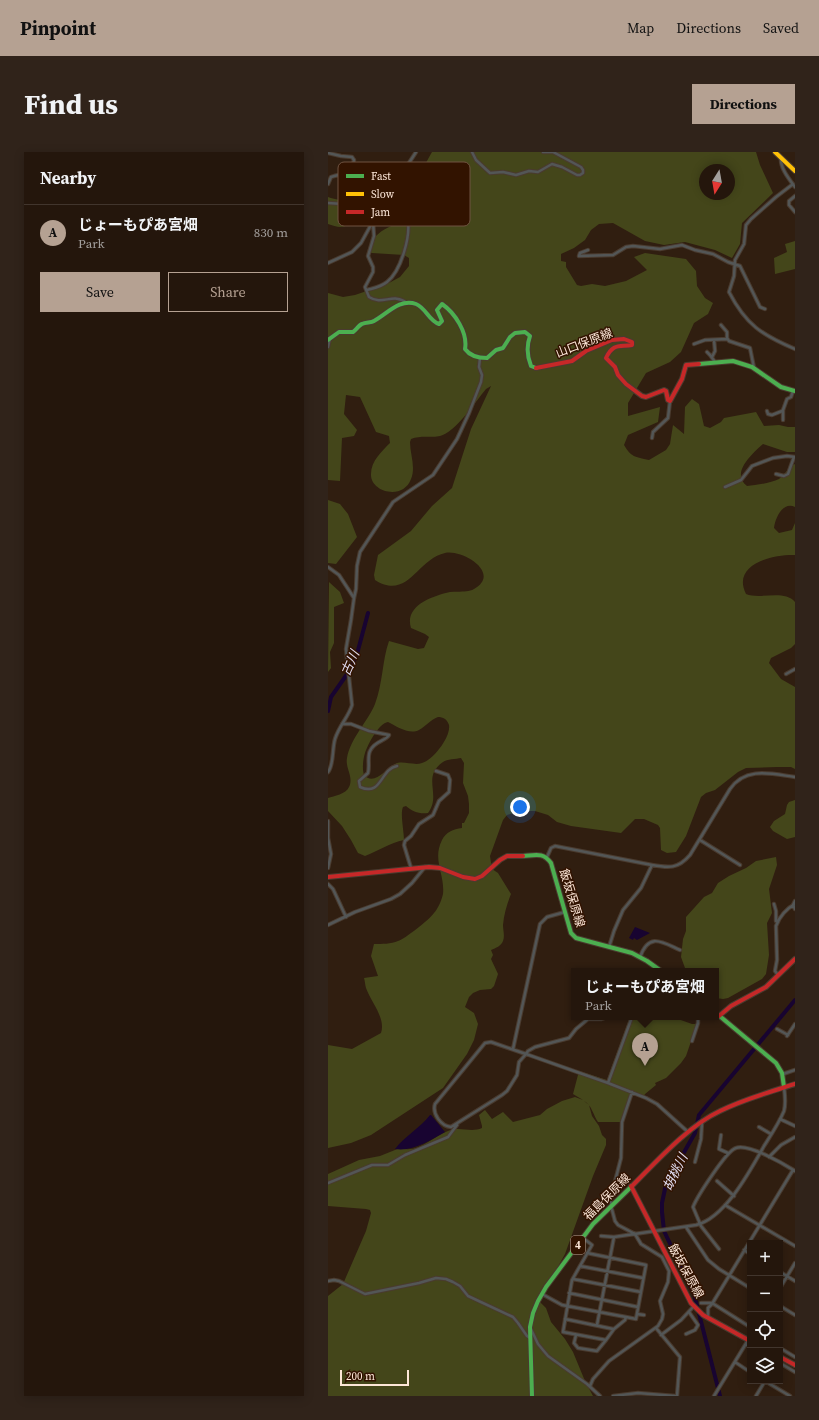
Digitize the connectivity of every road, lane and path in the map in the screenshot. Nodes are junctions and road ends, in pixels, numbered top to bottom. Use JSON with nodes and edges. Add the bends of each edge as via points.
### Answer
{"nodes":[{"id":1,"x":416,"y":152,"type":"edge"},
{"id":2,"x":472,"y":152,"type":"edge"},
{"id":3,"x":543,"y":152,"type":"edge"},
{"id":4,"x":553,"y":152,"type":"edge"},
{"id":5,"x":775,"y":152,"type":"edge"},
{"id":6,"x":328,"y":153,"type":"edge"},
{"id":7,"x":780,"y":157,"type":"junction"},
{"id":8,"x":354,"y":162,"type":"edge"},
{"id":9,"x":410,"y":162,"type":"edge"},
{"id":10,"x":795,"y":171,"type":"edge"},
{"id":11,"x":338,"y":176,"type":"edge"},
{"id":12,"x":328,"y":184,"type":"edge"},
{"id":13,"x":794,"y":186,"type":"edge"},
{"id":14,"x":795,"y":196,"type":"edge"},
{"id":15,"x":328,"y":203,"type":"edge"},
{"id":16,"x":338,"y":204,"type":"edge"},
{"id":17,"x":795,"y":212,"type":"edge"},
{"id":18,"x":371,"y":226,"type":"edge"},
{"id":19,"x":373,"y":226,"type":"edge"},
{"id":20,"x":408,"y":226,"type":"edge"},
{"id":21,"x":588,"y":250,"type":"dead end"},
{"id":22,"x":328,"y":263,"type":"edge"},
{"id":23,"x":734,"y":264,"type":"junction"},
{"id":24,"x":367,"y":290,"type":"junction"},
{"id":25,"x":407,"y":303,"type":"junction"},
{"id":26,"x":765,"y":309,"type":"dead end"},
{"id":27,"x":721,"y":325,"type":"dead end"},
{"id":28,"x":329,"y":339,"type":"edge"},
{"id":29,"x":728,"y":339,"type":"junction"},
{"id":30,"x":714,"y":340,"type":"junction"},
{"id":31,"x":694,"y":344,"type":"dead end"},
{"id":32,"x":328,"y":346,"type":"edge"},
{"id":33,"x":795,"y":349,"type":"edge"},
{"id":34,"x":707,"y":352,"type":"dead end"},
{"id":35,"x":712,"y":357,"type":"junction"},
{"id":36,"x":480,"y":358,"type":"junction"},
{"id":37,"x":715,"y":362,"type":"junction"},
{"id":38,"x":754,"y":368,"type":"junction"},
{"id":39,"x":794,"y":391,"type":"edge"},
{"id":40,"x":670,"y":401,"type":"junction"},
{"id":41,"x":783,"y":410,"type":"junction"},
{"id":42,"x":767,"y":411,"type":"dead end"},
{"id":43,"x":783,"y":420,"type":"dead end"},
{"id":44,"x":652,"y":438,"type":"dead end"},
{"id":45,"x":794,"y":457,"type":"edge"},
{"id":46,"x":776,"y":474,"type":"dead end"},
{"id":47,"x":725,"y":487,"type":"dead end"},
{"id":48,"x":328,"y":567,"type":"edge"},
{"id":49,"x":354,"y":598,"type":"junction"},
{"id":50,"x":795,"y":669,"type":"edge"},
{"id":51,"x":786,"y":674,"type":"dead end"},
{"id":52,"x":341,"y":724,"type":"junction"},
{"id":53,"x":397,"y":766,"type":"dead end"},
{"id":54,"x":436,"y":771,"type":"dead end"},
{"id":55,"x":328,"y":772,"type":"edge"},
{"id":56,"x":795,"y":777,"type":"edge"},
{"id":57,"x":328,"y":821,"type":"edge"},
{"id":58,"x":700,"y":840,"type":"junction"},
{"id":59,"x":547,"y":857,"type":"junction"},
{"id":60,"x":652,"y":865,"type":"junction"},
{"id":61,"x":740,"y":865,"type":"dead end"},
{"id":62,"x":425,"y":867,"type":"junction"},
{"id":63,"x":328,"y":868,"type":"edge"},
{"id":64,"x":411,"y":868,"type":"junction"},
{"id":65,"x":328,"y":871,"type":"edge"},
{"id":66,"x":329,"y":877,"type":"edge"},
{"id":67,"x":328,"y":884,"type":"edge"},
{"id":68,"x":794,"y":903,"type":"edge"},
{"id":69,"x":774,"y":904,"type":"dead end"},
{"id":70,"x":795,"y":909,"type":"edge"},
{"id":71,"x":565,"y":912,"type":"junction"},
{"id":72,"x":346,"y":917,"type":"junction"},
{"id":73,"x":778,"y":922,"type":"junction"},
{"id":74,"x":328,"y":926,"type":"edge"},
{"id":75,"x":609,"y":948,"type":"junction"},
{"id":76,"x":680,"y":950,"type":"dead end"},
{"id":77,"x":640,"y":957,"type":"junction"},
{"id":78,"x":795,"y":959,"type":"edge"},
{"id":79,"x":656,"y":968,"type":"edge"},
{"id":80,"x":778,"y":975,"type":"junction"},
{"id":81,"x":719,"y":1014,"type":"edge"},
{"id":82,"x":719,"y":1016,"type":"edge"},
{"id":83,"x":587,"y":1020,"type":"edge"},
{"id":84,"x":631,"y":1020,"type":"edge"},
{"id":85,"x":698,"y":1020,"type":"edge"},
{"id":86,"x":795,"y":1024,"type":"edge"},
{"id":87,"x":777,"y":1030,"type":"dead end"},
{"id":88,"x":692,"y":1041,"type":"dead end"},
{"id":89,"x":513,"y":1050,"type":"junction"},
{"id":90,"x":526,"y":1054,"type":"junction"},
{"id":91,"x":795,"y":1070,"type":"edge"},
{"id":92,"x":783,"y":1074,"type":"junction"},
{"id":93,"x":608,"y":1083,"type":"junction"},
{"id":94,"x":795,"y":1084,"type":"edge"},
{"id":95,"x":784,"y":1087,"type":"junction"},
{"id":96,"x":632,"y":1092,"type":"junction"},
{"id":97,"x":780,"y":1119,"type":"junction"},
{"id":98,"x":458,"y":1123,"type":"junction"},
{"id":99,"x":701,"y":1123,"type":"junction"},
{"id":100,"x":759,"y":1126,"type":"dead end"},
{"id":101,"x":795,"y":1126,"type":"edge"},
{"id":102,"x":688,"y":1132,"type":"junction"},
{"id":103,"x":772,"y":1134,"type":"junction"},
{"id":104,"x":721,"y":1135,"type":"dead end"},
{"id":105,"x":795,"y":1136,"type":"edge"},
{"id":106,"x":728,"y":1153,"type":"junction"},
{"id":107,"x":760,"y":1153,"type":"junction"},
{"id":108,"x":770,"y":1157,"type":"junction"},
{"id":109,"x":695,"y":1162,"type":"dead end"},
{"id":110,"x":794,"y":1170,"type":"edge"},
{"id":111,"x":717,"y":1181,"type":"dead end"},
{"id":112,"x":328,"y":1183,"type":"edge"},
{"id":113,"x":631,"y":1186,"type":"junction"},
{"id":114,"x":734,"y":1196,"type":"junction"},
{"id":115,"x":725,"y":1204,"type":"junction"},
{"id":116,"x":611,"y":1205,"type":"junction"},
{"id":117,"x":700,"y":1224,"type":"junction"},
{"id":118,"x":760,"y":1225,"type":"junction"},
{"id":119,"x":686,"y":1227,"type":"junction"},
{"id":120,"x":654,"y":1232,"type":"junction"},
{"id":121,"x":635,"y":1234,"type":"junction"},
{"id":122,"x":601,"y":1236,"type":"dead end"},
{"id":123,"x":614,"y":1237,"type":"junction"},
{"id":124,"x":583,"y":1238,"type":"junction"},
{"id":125,"x":795,"y":1246,"type":"edge"},
{"id":126,"x":719,"y":1249,"type":"dead end"},
{"id":127,"x":744,"y":1250,"type":"junction"},
{"id":128,"x":747,"y":1252,"type":"edge"},
{"id":129,"x":587,"y":1253,"type":"junction"},
{"id":130,"x":610,"y":1258,"type":"junction"},
{"id":131,"x":795,"y":1264,"type":"edge"},
{"id":132,"x":580,"y":1266,"type":"junction"},
{"id":133,"x":608,"y":1272,"type":"junction"},
{"id":134,"x":674,"y":1272,"type":"junction"},
{"id":135,"x":669,"y":1274,"type":"junction"},
{"id":136,"x":783,"y":1274,"type":"edge"},
{"id":137,"x":729,"y":1275,"type":"junction"},
{"id":138,"x":787,"y":1276,"type":"junction"},
{"id":139,"x":644,"y":1278,"type":"junction"},
{"id":140,"x":573,"y":1279,"type":"junction"},
{"id":141,"x":328,"y":1281,"type":"edge"},
{"id":142,"x":795,"y":1281,"type":"edge"},
{"id":143,"x":783,"y":1283,"type":"edge"},
{"id":144,"x":605,"y":1286,"type":"junction"},
{"id":145,"x":747,"y":1286,"type":"edge"},
{"id":146,"x":641,"y":1292,"type":"junction"},
{"id":147,"x":569,"y":1293,"type":"junction"},
{"id":148,"x":542,"y":1294,"type":"junction"},
{"id":149,"x":602,"y":1299,"type":"junction"},
{"id":150,"x":700,"y":1303,"type":"dead end"},
{"id":151,"x":712,"y":1304,"type":"junction"},
{"id":152,"x":567,"y":1306,"type":"junction"},
{"id":153,"x":638,"y":1307,"type":"junction"},
{"id":154,"x":694,"y":1307,"type":"junction"},
{"id":155,"x":783,"y":1308,"type":"edge"},
{"id":156,"x":600,"y":1312,"type":"junction"},
{"id":157,"x":689,"y":1312,"type":"junction"},
{"id":158,"x":637,"y":1314,"type":"junction"},
{"id":159,"x":644,"y":1315,"type":"dead end"},
{"id":160,"x":795,"y":1315,"type":"edge"},
{"id":161,"x":626,"y":1317,"type":"junction"},
{"id":162,"x":708,"y":1317,"type":"junction"},
{"id":163,"x":565,"y":1319,"type":"junction"},
{"id":164,"x":597,"y":1325,"type":"junction"},
{"id":165,"x":747,"y":1325,"type":"edge"},
{"id":166,"x":530,"y":1327,"type":"junction"},
{"id":167,"x":656,"y":1328,"type":"junction"},
{"id":168,"x":614,"y":1329,"type":"junction"},
{"id":169,"x":686,"y":1334,"type":"dead end"},
{"id":170,"x":576,"y":1335,"type":"junction"},
{"id":171,"x":661,"y":1335,"type":"junction"},
{"id":172,"x":530,"y":1338,"type":"junction"},
{"id":173,"x":747,"y":1338,"type":"edge"},
{"id":174,"x":606,"y":1340,"type":"junction"},
{"id":175,"x":746,"y":1344,"type":"edge"},
{"id":176,"x":783,"y":1350,"type":"edge"},
{"id":177,"x":795,"y":1357,"type":"edge"},
{"id":178,"x":783,"y":1359,"type":"edge"},
{"id":179,"x":735,"y":1362,"type":"junction"},
{"id":180,"x":783,"y":1365,"type":"edge"},
{"id":181,"x":795,"y":1365,"type":"edge"},
{"id":182,"x":747,"y":1370,"type":"edge"},
{"id":183,"x":795,"y":1372,"type":"edge"},
{"id":184,"x":763,"y":1384,"type":"edge"},
{"id":185,"x":770,"y":1384,"type":"edge"},
{"id":186,"x":590,"y":1386,"type":"junction"},
{"id":187,"x":532,"y":1396,"type":"edge"},
{"id":188,"x":600,"y":1396,"type":"edge"},
{"id":189,"x":613,"y":1396,"type":"edge"},
{"id":190,"x":676,"y":1396,"type":"edge"},
{"id":191,"x":714,"y":1396,"type":"edge"},
{"id":192,"x":756,"y":1396,"type":"edge"},
{"id":193,"x":790,"y":1396,"type":"edge"}],
"edges":[{"from":1,"to":9,"type":"street"},
{"from":2,"to":4,"type":"street","via":[[476,160],[490,173],[516,175],[529,171],[538,172],[552,164],[577,175],[583,173],[581,167]]},
{"from":3,"to":4,"type":"street"},
{"from":5,"to":7,"type":"main road"},
{"from":6,"to":8,"type":"street","via":[[352,156]]},
{"from":7,"to":10,"type":"main road"},
{"from":7,"to":13,"type":"street","via":[[784,171]]},
{"from":11,"to":12,"type":"street","via":[[332,177]]},
{"from":13,"to":23,"type":"street","via":[[776,197],[747,223],[744,244]]},
{"from":14,"to":17,"type":"street","via":[[788,205]]},
{"from":15,"to":16,"type":"street"},
{"from":18,"to":22,"type":"street","via":[[361,243],[352,252]]},
{"from":19,"to":24,"type":"street","via":[[374,236],[368,256],[373,272],[365,287]]},
{"from":20,"to":24,"type":"street","via":[[400,262],[393,276],[381,286]]},
{"from":21,"to":23,"type":"street","via":[[579,256],[614,255],[626,247],[633,246],[660,249],[684,246]]},
{"from":23,"to":26,"type":"street","via":[[740,266],[760,306]]},
{"from":23,"to":33,"type":"street","via":[[734,276],[729,292],[742,315],[762,334]]},
{"from":24,"to":25,"type":"street","via":[[372,299],[396,297]]},
{"from":25,"to":28,"type":"main road","via":[[390,310],[373,322],[362,324],[353,332],[339,332]]},
{"from":25,"to":36,"type":"main road","via":[[422,308],[437,324],[442,321],[437,310],[442,304],[445,306],[462,330],[467,353]]},
{"from":27,"to":29,"type":"street","via":[[728,332]]},
{"from":28,"to":32,"type":"street"},
{"from":29,"to":30,"type":"street"},
{"from":29,"to":38,"type":"street","via":[[750,348]]},
{"from":30,"to":31,"type":"street"},
{"from":30,"to":35,"type":"street","via":[[715,351]]},
{"from":34,"to":35,"type":"street"},
{"from":35,"to":37,"type":"street"},
{"from":36,"to":40,"type":"main road","name":"山口保原線","via":[[487,358],[496,350],[503,348],[513,333],[518,332],[530,336],[526,354],[531,366],[535,368],[572,361],[612,340],[630,340],[631,346],[616,346],[606,355],[606,359],[615,367],[626,384],[639,394],[646,397],[664,390]]},
{"from":36,"to":49,"type":"street","via":[[481,382],[457,439],[433,475],[393,502],[369,537],[360,552]]},
{"from":37,"to":38,"type":"main road","via":[[733,361]]},
{"from":37,"to":40,"type":"main road","via":[[686,365],[682,380]]},
{"from":38,"to":39,"type":"main road","via":[[781,387]]},
{"from":39,"to":41,"type":"street","via":[[787,399]]},
{"from":40,"to":44,"type":"street","via":[[668,418],[653,432]]},
{"from":41,"to":42,"type":"street","via":[[772,415]]},
{"from":41,"to":43,"type":"street"},
{"from":45,"to":46,"type":"street","via":[[788,474]]},
{"from":45,"to":47,"type":"street","via":[[773,458],[752,466],[741,480]]},
{"from":48,"to":49,"type":"street","via":[[339,576]]},
{"from":49,"to":52,"type":"street","via":[[346,648],[352,705]]},
{"from":50,"to":51,"type":"street"},
{"from":52,"to":53,"type":"street","via":[[351,724],[389,735],[375,743],[370,751],[368,773],[359,781],[360,787],[376,787],[388,770]]},
{"from":52,"to":55,"type":"street","via":[[334,744],[332,766]]},
{"from":54,"to":64,"type":"street","via":[[448,775],[449,792],[440,799],[431,817],[419,824],[404,842]]},
{"from":56,"to":58,"type":"street","via":[[757,773],[739,779],[730,789]]},
{"from":57,"to":63,"type":"street","via":[[331,854]]},
{"from":58,"to":60,"type":"street","via":[[681,864],[671,868]]},
{"from":58,"to":61,"type":"street"},
{"from":59,"to":60,"type":"street","via":[[551,848],[555,846]]},
{"from":59,"to":62,"type":"main road","name":"飯坂保原線","via":[[537,854],[507,856],[475,879],[440,868]]},
{"from":59,"to":71,"type":"main road","name":"飯坂保原線"},
{"from":60,"to":75,"type":"street","via":[[641,888],[623,910]]},
{"from":62,"to":64,"type":"main road","name":"飯坂保原線"},
{"from":62,"to":72,"type":"street","via":[[400,894]]},
{"from":64,"to":66,"type":"main road","name":"飯坂保原線"},
{"from":65,"to":66,"type":"street"},
{"from":67,"to":72,"type":"street"},
{"from":68,"to":70,"type":"street"},
{"from":68,"to":73,"type":"street"},
{"from":69,"to":73,"type":"street"},
{"from":71,"to":75,"type":"main road","name":"飯坂保原線","via":[[571,933],[576,938]]},
{"from":71,"to":89,"type":"street","via":[[548,916],[540,923]]},
{"from":72,"to":74,"type":"street"},
{"from":73,"to":80,"type":"street","via":[[775,971]]},
{"from":75,"to":77,"type":"main road","name":"飯坂保原線"},
{"from":76,"to":77,"type":"street","via":[[653,941],[644,946]]},
{"from":77,"to":79,"type":"main road","name":"飯坂保原線"},
{"from":78,"to":80,"type":"main road"},
{"from":80,"to":81,"type":"main road","via":[[766,987]]},
{"from":82,"to":92,"type":"main road","via":[[776,1063]]},
{"from":83,"to":90,"type":"street","via":[[569,1038],[535,1047]]},
{"from":84,"to":93,"type":"street"},
{"from":85,"to":88,"type":"street"},
{"from":86,"to":87,"type":"street","via":[[787,1036]]},
{"from":89,"to":90,"type":"street"},
{"from":89,"to":98,"type":"street","via":[[490,1042],[484,1044],[436,1102],[434,1112],[444,1125],[451,1127]]},
{"from":90,"to":93,"type":"street"},
{"from":90,"to":98,"type":"street","via":[[519,1062],[516,1075],[507,1091]]},
{"from":91,"to":92,"type":"street"},
{"from":92,"to":95,"type":"main road"},
{"from":93,"to":96,"type":"street"},
{"from":94,"to":95,"type":"main road","name":"福島保原線","number":"4"},
{"from":95,"to":97,"type":"street","via":[[785,1107]]},
{"from":95,"to":99,"type":"main road","name":"福島保原線","number":"4","via":[[731,1105]]},
{"from":96,"to":102,"type":"street","via":[[654,1102]]},
{"from":96,"to":116,"type":"street","via":[[622,1122],[621,1160],[610,1197]]},
{"from":97,"to":101,"type":"street"},
{"from":97,"to":103,"type":"street"},
{"from":98,"to":112,"type":"street","via":[[448,1137],[388,1165],[372,1166]]},
{"from":99,"to":102,"type":"main road","name":"福島保原線","number":"4"},
{"from":99,"to":109,"type":"street","via":[[701,1139]]},
{"from":100,"to":103,"type":"street"},
{"from":102,"to":113,"type":"main road","name":"福島保原線","number":"4"},
{"from":103,"to":107,"type":"street"},
{"from":104,"to":106,"type":"street","via":[[719,1149]]},
{"from":105,"to":108,"type":"street","via":[[781,1145]]},
{"from":106,"to":107,"type":"street","via":[[739,1147]]},
{"from":106,"to":117,"type":"street","via":[[693,1206]]},
{"from":107,"to":108,"type":"street"},
{"from":107,"to":114,"type":"street"},
{"from":108,"to":110,"type":"street"},
{"from":110,"to":118,"type":"street"},
{"from":111,"to":114,"type":"street"},
{"from":113,"to":116,"type":"main road","name":"福島保原線","number":"4"},
{"from":113,"to":120,"type":"main road","name":"飯坂保原線"},
{"from":114,"to":115,"type":"street"},
{"from":115,"to":117,"type":"street"},
{"from":115,"to":118,"type":"street"},
{"from":116,"to":121,"type":"street","via":[[618,1225]]},
{"from":116,"to":124,"type":"main road","name":"福島保原線","number":"4"},
{"from":117,"to":119,"type":"street"},
{"from":117,"to":126,"type":"street"},
{"from":118,"to":125,"type":"street"},
{"from":118,"to":127,"type":"street"},
{"from":119,"to":120,"type":"street"},
{"from":119,"to":137,"type":"street","via":[[708,1260]]},
{"from":120,"to":121,"type":"street"},
{"from":120,"to":134,"type":"main road","name":"飯坂保原線"},
{"from":121,"to":123,"type":"street"},
{"from":121,"to":135,"type":"street","via":[[643,1244],[662,1257]]},
{"from":122,"to":123,"type":"street"},
{"from":123,"to":130,"type":"street"},
{"from":124,"to":129,"type":"street","via":[[592,1245]]},
{"from":124,"to":148,"type":"main road","name":"福島保原線","number":"4"},
{"from":127,"to":128,"type":"street"},
{"from":127,"to":137,"type":"street"},
{"from":129,"to":130,"type":"street"},
{"from":129,"to":132,"type":"street"},
{"from":130,"to":133,"type":"street"},
{"from":130,"to":139,"type":"street","via":[[645,1264]]},
{"from":131,"to":138,"type":"street"},
{"from":132,"to":133,"type":"street"},
{"from":132,"to":140,"type":"street"},
{"from":133,"to":139,"type":"street"},
{"from":133,"to":144,"type":"street"},
{"from":134,"to":135,"type":"street"},
{"from":134,"to":154,"type":"main road","name":"飯坂保原線"},
{"from":135,"to":167,"type":"street","via":[[660,1301],[662,1319]]},
{"from":136,"to":138,"type":"street"},
{"from":137,"to":145,"type":"street"},
{"from":137,"to":151,"type":"street"},
{"from":138,"to":142,"type":"street"},
{"from":138,"to":143,"type":"street"},
{"from":139,"to":146,"type":"street"},
{"from":140,"to":144,"type":"street"},
{"from":140,"to":147,"type":"street"},
{"from":141,"to":172,"type":"street","via":[[339,1281],[365,1294],[436,1278],[446,1279],[460,1286],[468,1296],[513,1317]]},
{"from":144,"to":146,"type":"street"},
{"from":144,"to":149,"type":"street"},
{"from":146,"to":153,"type":"street"},
{"from":147,"to":149,"type":"street"},
{"from":147,"to":152,"type":"street"},
{"from":148,"to":152,"type":"street"},
{"from":148,"to":166,"type":"main road","name":"福島保原線","number":"4"},
{"from":149,"to":153,"type":"street"},
{"from":149,"to":156,"type":"street"},
{"from":150,"to":151,"type":"street"},
{"from":151,"to":162,"type":"street","via":[[708,1308]]},
{"from":151,"to":165,"type":"street"},
{"from":152,"to":156,"type":"street"},
{"from":152,"to":163,"type":"street"},
{"from":153,"to":158,"type":"street"},
{"from":154,"to":157,"type":"street"},
{"from":154,"to":162,"type":"main road","name":"飯坂保原線"},
{"from":155,"to":160,"type":"street"},
{"from":156,"to":161,"type":"street"},
{"from":156,"to":164,"type":"street"},
{"from":157,"to":169,"type":"street","via":[[698,1325]]},
{"from":157,"to":171,"type":"street"},
{"from":158,"to":159,"type":"street"},
{"from":158,"to":161,"type":"street","via":[[636,1319]]},
{"from":161,"to":168,"type":"street"},
{"from":162,"to":173,"type":"main road","name":"飯坂保原線"},
{"from":163,"to":164,"type":"street"},
{"from":163,"to":170,"type":"street","via":[[563,1332]]},
{"from":164,"to":168,"type":"street"},
{"from":166,"to":172,"type":"main road","name":"福島保原線","number":"4"},
{"from":166,"to":186,"type":"street","via":[[538,1344],[550,1357]]},
{"from":167,"to":171,"type":"street"},
{"from":167,"to":186,"type":"street","via":[[614,1358],[593,1379]]},
{"from":168,"to":174,"type":"street"},
{"from":170,"to":174,"type":"street"},
{"from":170,"to":174,"type":"street","via":[[574,1343],[578,1348],[595,1351]]},
{"from":171,"to":190,"type":"street","via":[[680,1357]]},
{"from":172,"to":187,"type":"main road","name":"福島保原線","number":"4"},
{"from":175,"to":179,"type":"street"},
{"from":176,"to":177,"type":"street"},
{"from":178,"to":181,"type":"main road"},
{"from":179,"to":182,"type":"street"},
{"from":179,"to":191,"type":"street"},
{"from":180,"to":183,"type":"street"},
{"from":184,"to":192,"type":"street"},
{"from":185,"to":193,"type":"street"},
{"from":186,"to":188,"type":"street"},
{"from":189,"to":190,"type":"street","via":[[638,1393]]}]}
